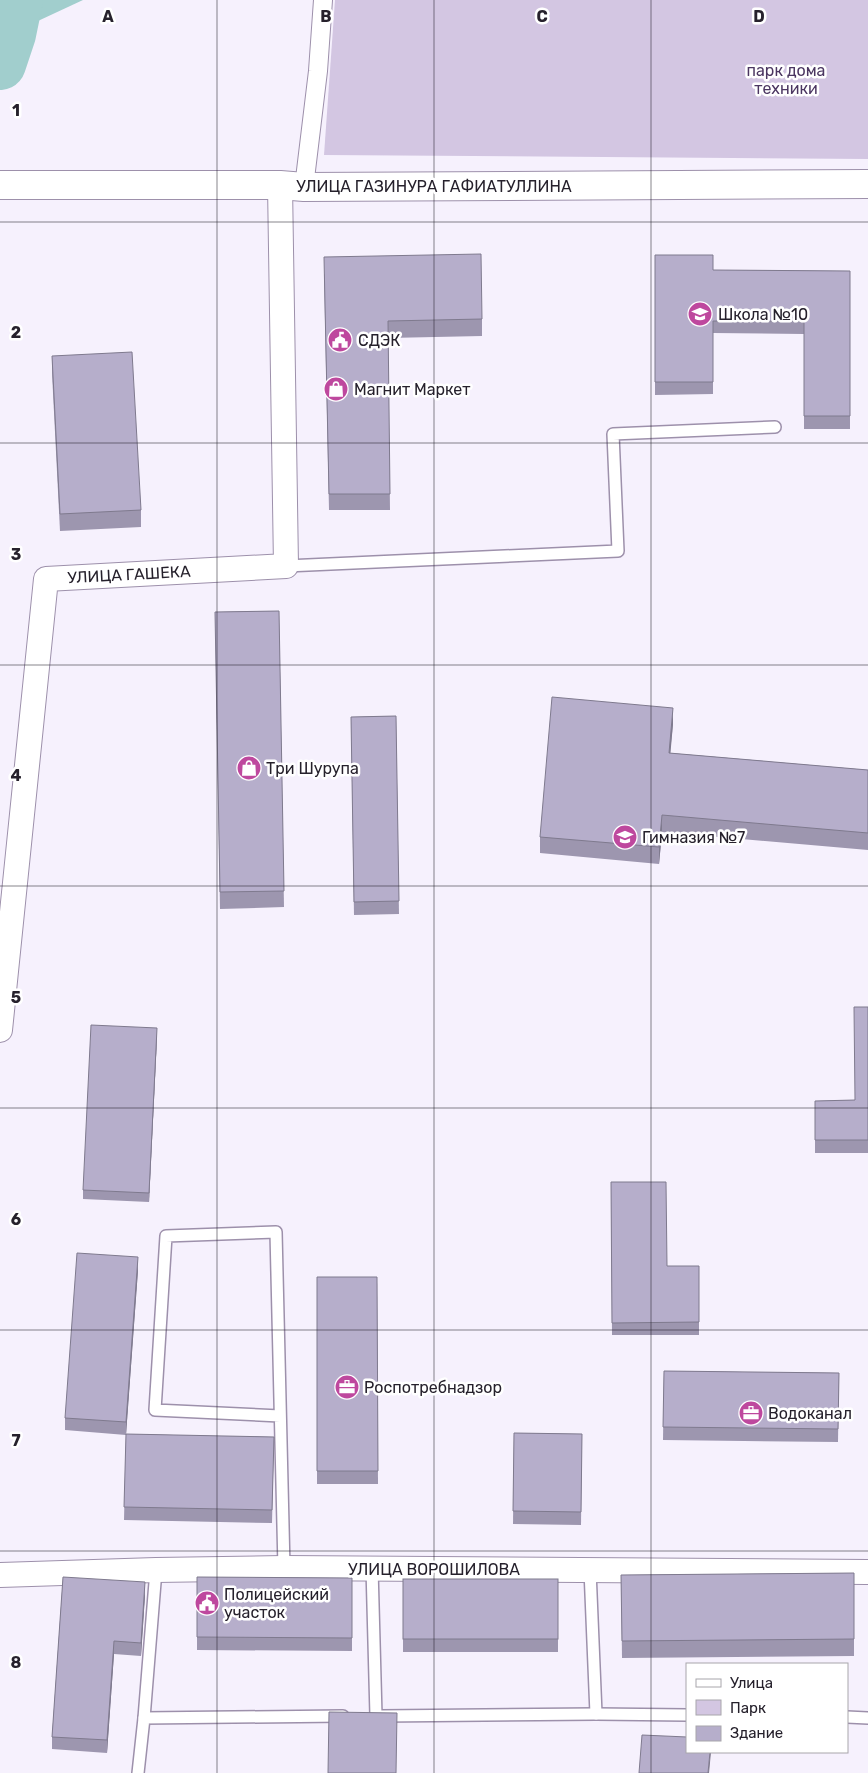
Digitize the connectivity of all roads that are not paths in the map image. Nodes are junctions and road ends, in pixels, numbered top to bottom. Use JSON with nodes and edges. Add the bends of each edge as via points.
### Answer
{"nodes":[{"id":1,"x":322,"y":0,"type":"edge"},
{"id":2,"x":868,"y":184,"type":"edge"},
{"id":3,"x":0,"y":185,"type":"edge"},
{"id":4,"x":292,"y":186,"type":"junction"},
{"id":5,"x":775,"y":427,"type":"dead end"},
{"id":6,"x":286,"y":566,"type":"junction"},
{"id":7,"x":0,"y":1030,"type":"edge"},
{"id":8,"x":280,"y":1416,"type":"junction"},
{"id":9,"x":284,"y":1568,"type":"junction"},
{"id":10,"x":372,"y":1568,"type":"junction"},
{"id":11,"x":156,"y":1570,"type":"junction"},
{"id":12,"x":590,"y":1570,"type":"junction"},
{"id":13,"x":868,"y":1572,"type":"edge"},
{"id":14,"x":0,"y":1575,"type":"edge"},
{"id":15,"x":596,"y":1714,"type":"junction"},
{"id":16,"x":686,"y":1715,"type":"edge"},
{"id":17,"x":366,"y":1716,"type":"junction"},
{"id":18,"x":848,"y":1717,"type":"edge"},
{"id":19,"x":144,"y":1718,"type":"junction"},
{"id":20,"x":868,"y":1718,"type":"edge"},
{"id":21,"x":138,"y":1773,"type":"edge"}],
"edges":[{"from":1,"to":4,"type":"street","via":[[318,71]]},
{"from":2,"to":4,"type":"main road","name":"УЛИЦА ГАЗИНУРА ГАФИАТУЛЛИНА"},
{"from":3,"to":4,"type":"main road","name":"УЛИЦА ГАЗИНУРА ГАФИАТУЛЛИНА"},
{"from":4,"to":6,"type":"street"},
{"from":5,"to":6,"type":"lane","via":[[613,434],[618,551]]},
{"from":6,"to":7,"type":"street","name":"УЛИЦА ГАШЕКА","via":[[46,579]]},
{"from":8,"to":8,"type":"lane","via":[[276,1232],[166,1236],[155,1410]]},
{"from":8,"to":9,"type":"lane"},
{"from":9,"to":10,"type":"street","name":"УЛИЦА ВОРОШИЛОВА"},
{"from":9,"to":11,"type":"street","name":"УЛИЦА ВОРОШИЛОВА"},
{"from":10,"to":12,"type":"street","name":"УЛИЦА ВОРОШИЛОВА"},
{"from":10,"to":17,"type":"lane"},
{"from":11,"to":14,"type":"street","name":"УЛИЦА ВОРОШИЛОВА"},
{"from":11,"to":19,"type":"lane"},
{"from":12,"to":13,"type":"street","name":"УЛИЦА ВОРОШИЛОВА"},
{"from":12,"to":15,"type":"lane"},
{"from":15,"to":16,"type":"lane"},
{"from":15,"to":17,"type":"lane"},
{"from":17,"to":19,"type":"lane"},
{"from":18,"to":20,"type":"lane"},
{"from":19,"to":21,"type":"lane"}]}
